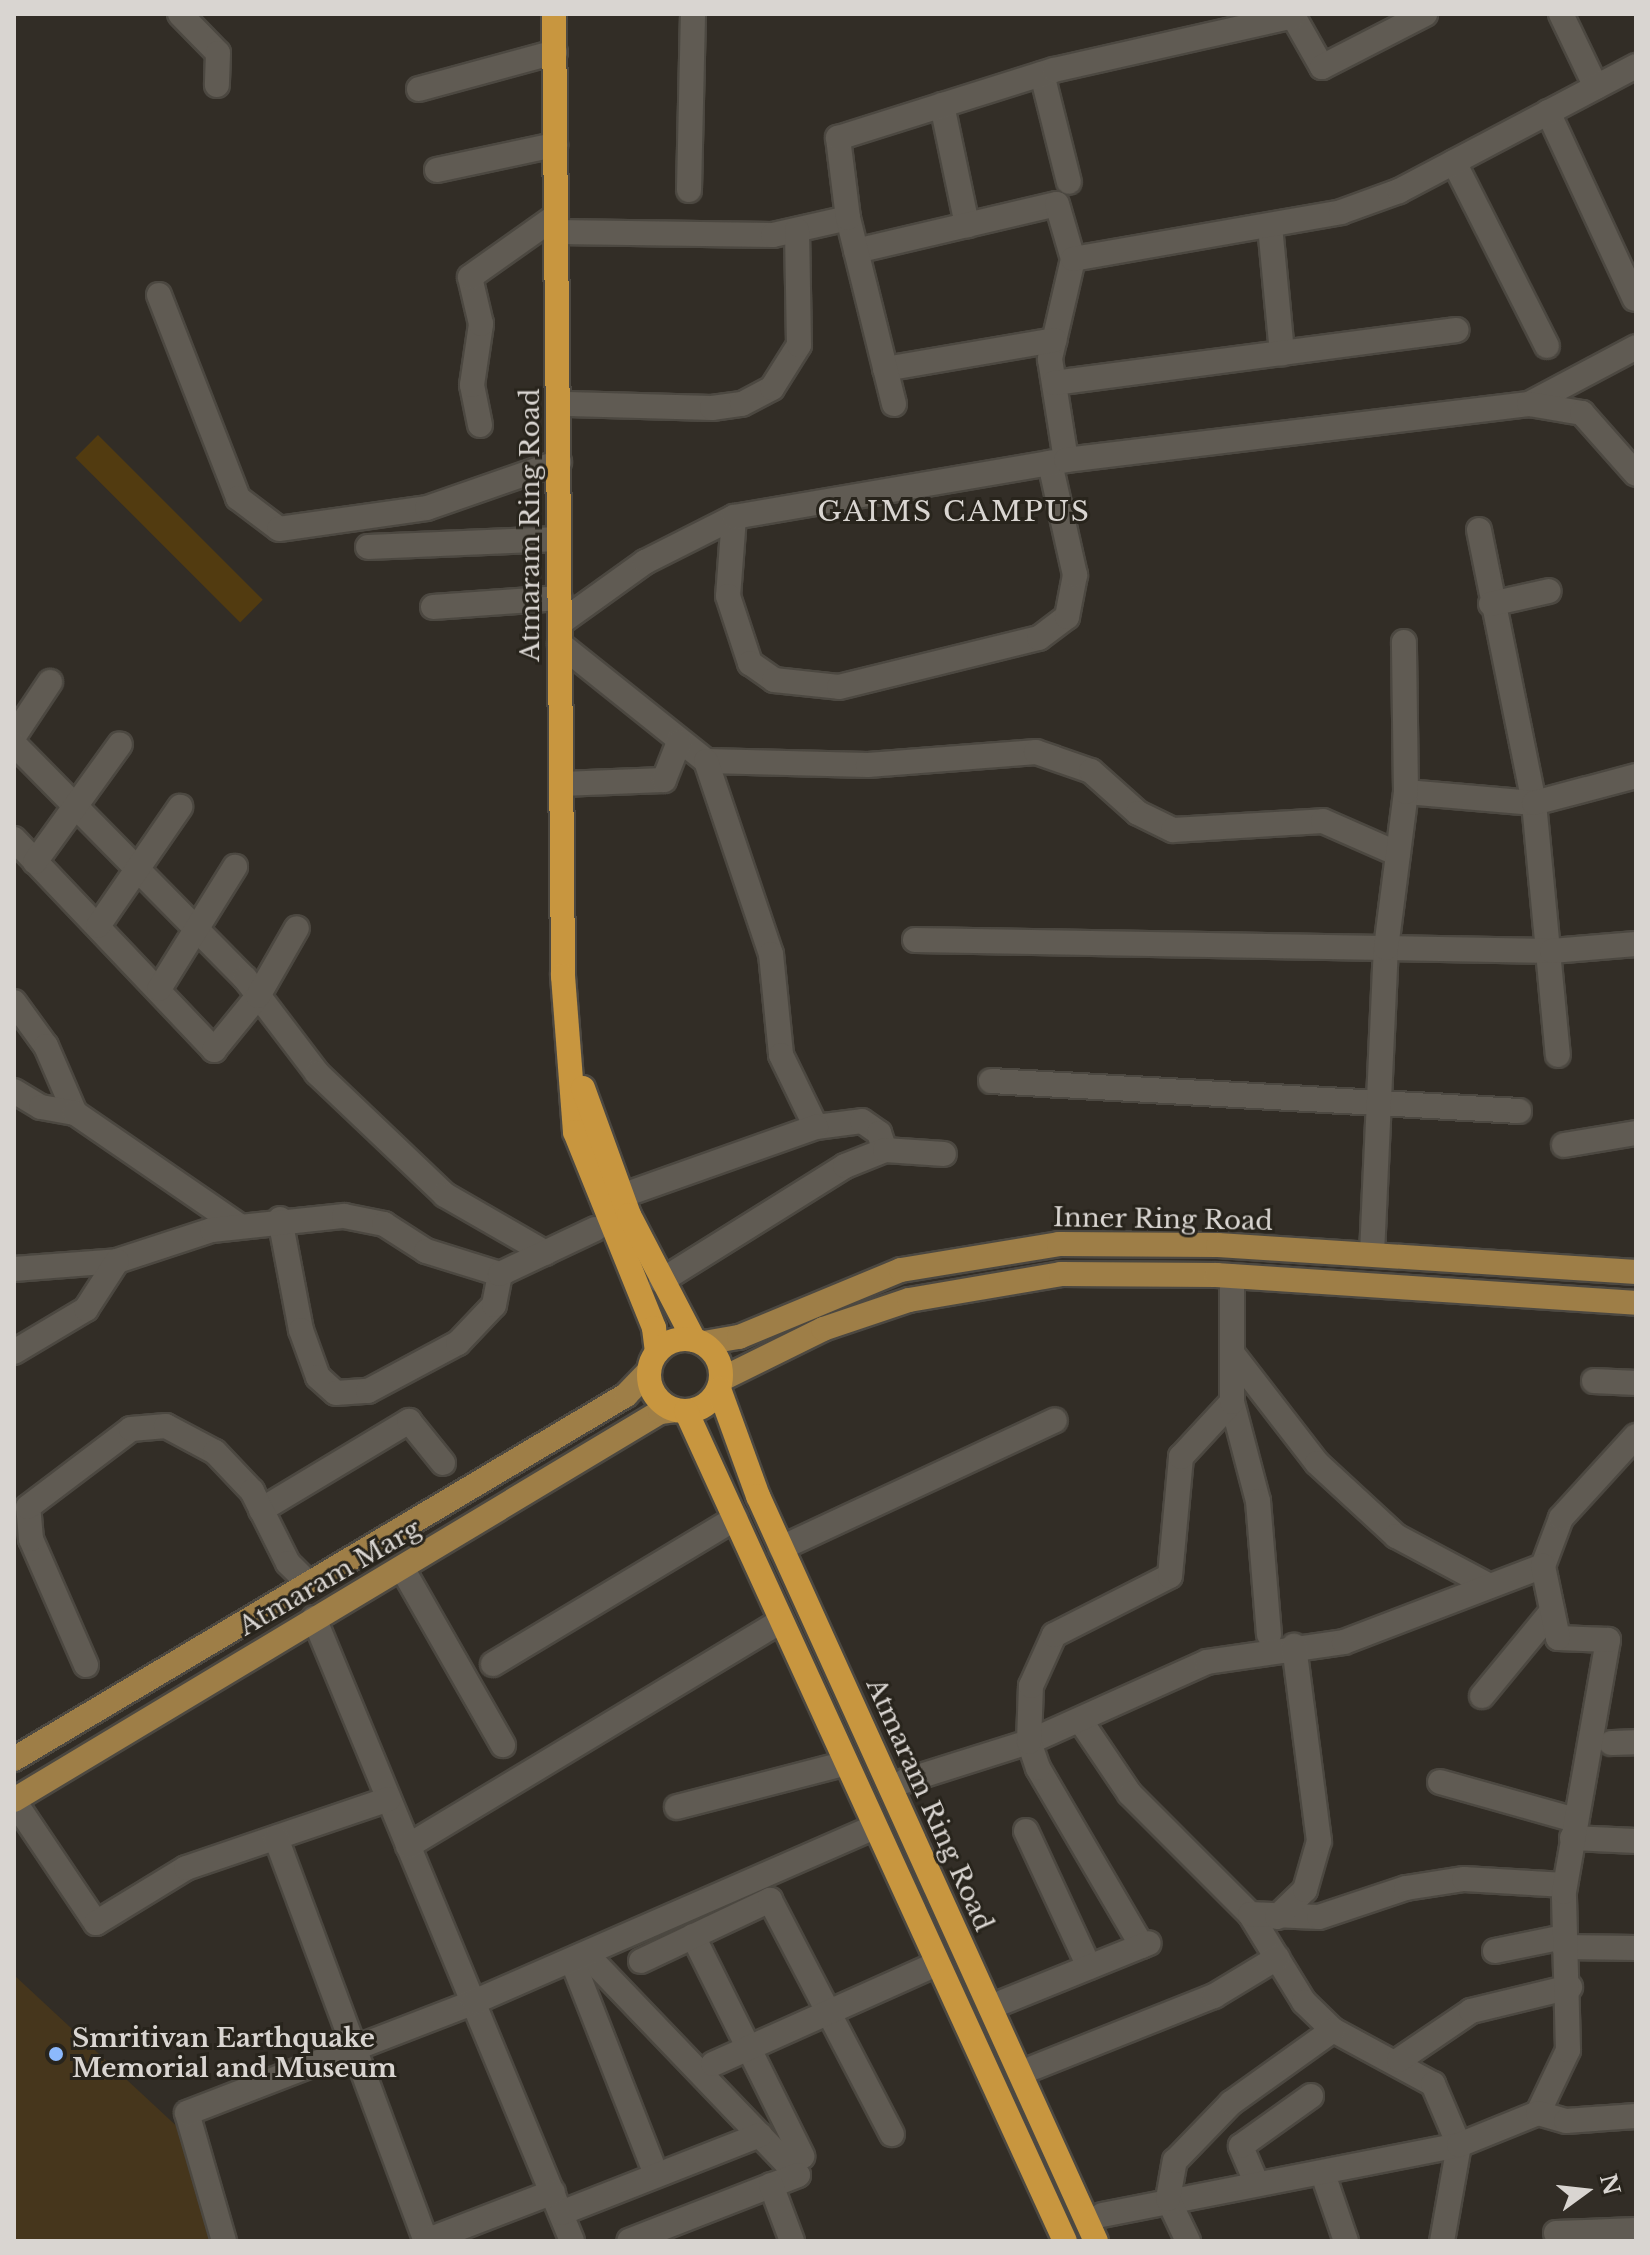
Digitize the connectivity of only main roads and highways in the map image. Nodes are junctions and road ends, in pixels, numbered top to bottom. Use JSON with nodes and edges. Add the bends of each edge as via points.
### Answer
{"nodes":[{"id":1,"x":554,"y":14,"type":"edge"},
{"id":2,"x":568,"y":1036,"type":"junction"},
{"id":3,"x":1636,"y":1272,"type":"edge"},
{"id":4,"x":1636,"y":1303,"type":"edge"},
{"id":5,"x":699,"y":1342,"type":"junction"},
{"id":6,"x":653,"y":1361,"type":"junction"},
{"id":7,"x":720,"y":1384,"type":"junction"},
{"id":8,"x":681,"y":1410,"type":"junction"},
{"id":9,"x":14,"y":1759,"type":"edge"},
{"id":10,"x":14,"y":1801,"type":"edge"},
{"id":11,"x":1065,"y":2241,"type":"edge"},
{"id":12,"x":1096,"y":2241,"type":"edge"}],
"edges":[{"from":1,"to":2,"type":"highway","name":"Atmaram Ring Road"},
{"from":2,"to":5,"type":"highway","name":"Atmaram Ring Road","via":[[621,1196],[661,1281]]},
{"from":2,"to":6,"type":"highway","name":"Atmaram Ring Road","via":[[575,1132],[654,1328]]},
{"from":3,"to":5,"type":"main road","name":"Inner Ring Road","via":[[1218,1245],[992,1251],[901,1270],[739,1337]]},
{"from":4,"to":7,"type":"main road","name":"Inner Ring Road","via":[[1232,1276],[997,1281],[909,1300],[823,1329]]},
{"from":5,"to":6,"type":"highway","via":[[674,1340]]},
{"from":5,"to":7,"type":"highway","via":[[718,1359]]},
{"from":6,"to":8,"type":"highway","via":[[653,1391]]},
{"from":6,"to":9,"type":"main road","name":"Atmaram Marg","via":[[626,1395]]},
{"from":7,"to":8,"type":"highway","via":[[705,1405]]},
{"from":7,"to":12,"type":"highway","name":"Atmaram Ring Road","via":[[728,1429]]},
{"from":8,"to":10,"type":"main road","name":"Atmaram Marg","via":[[660,1412]]},
{"from":8,"to":11,"type":"highway","via":[[736,1518]]}]}
